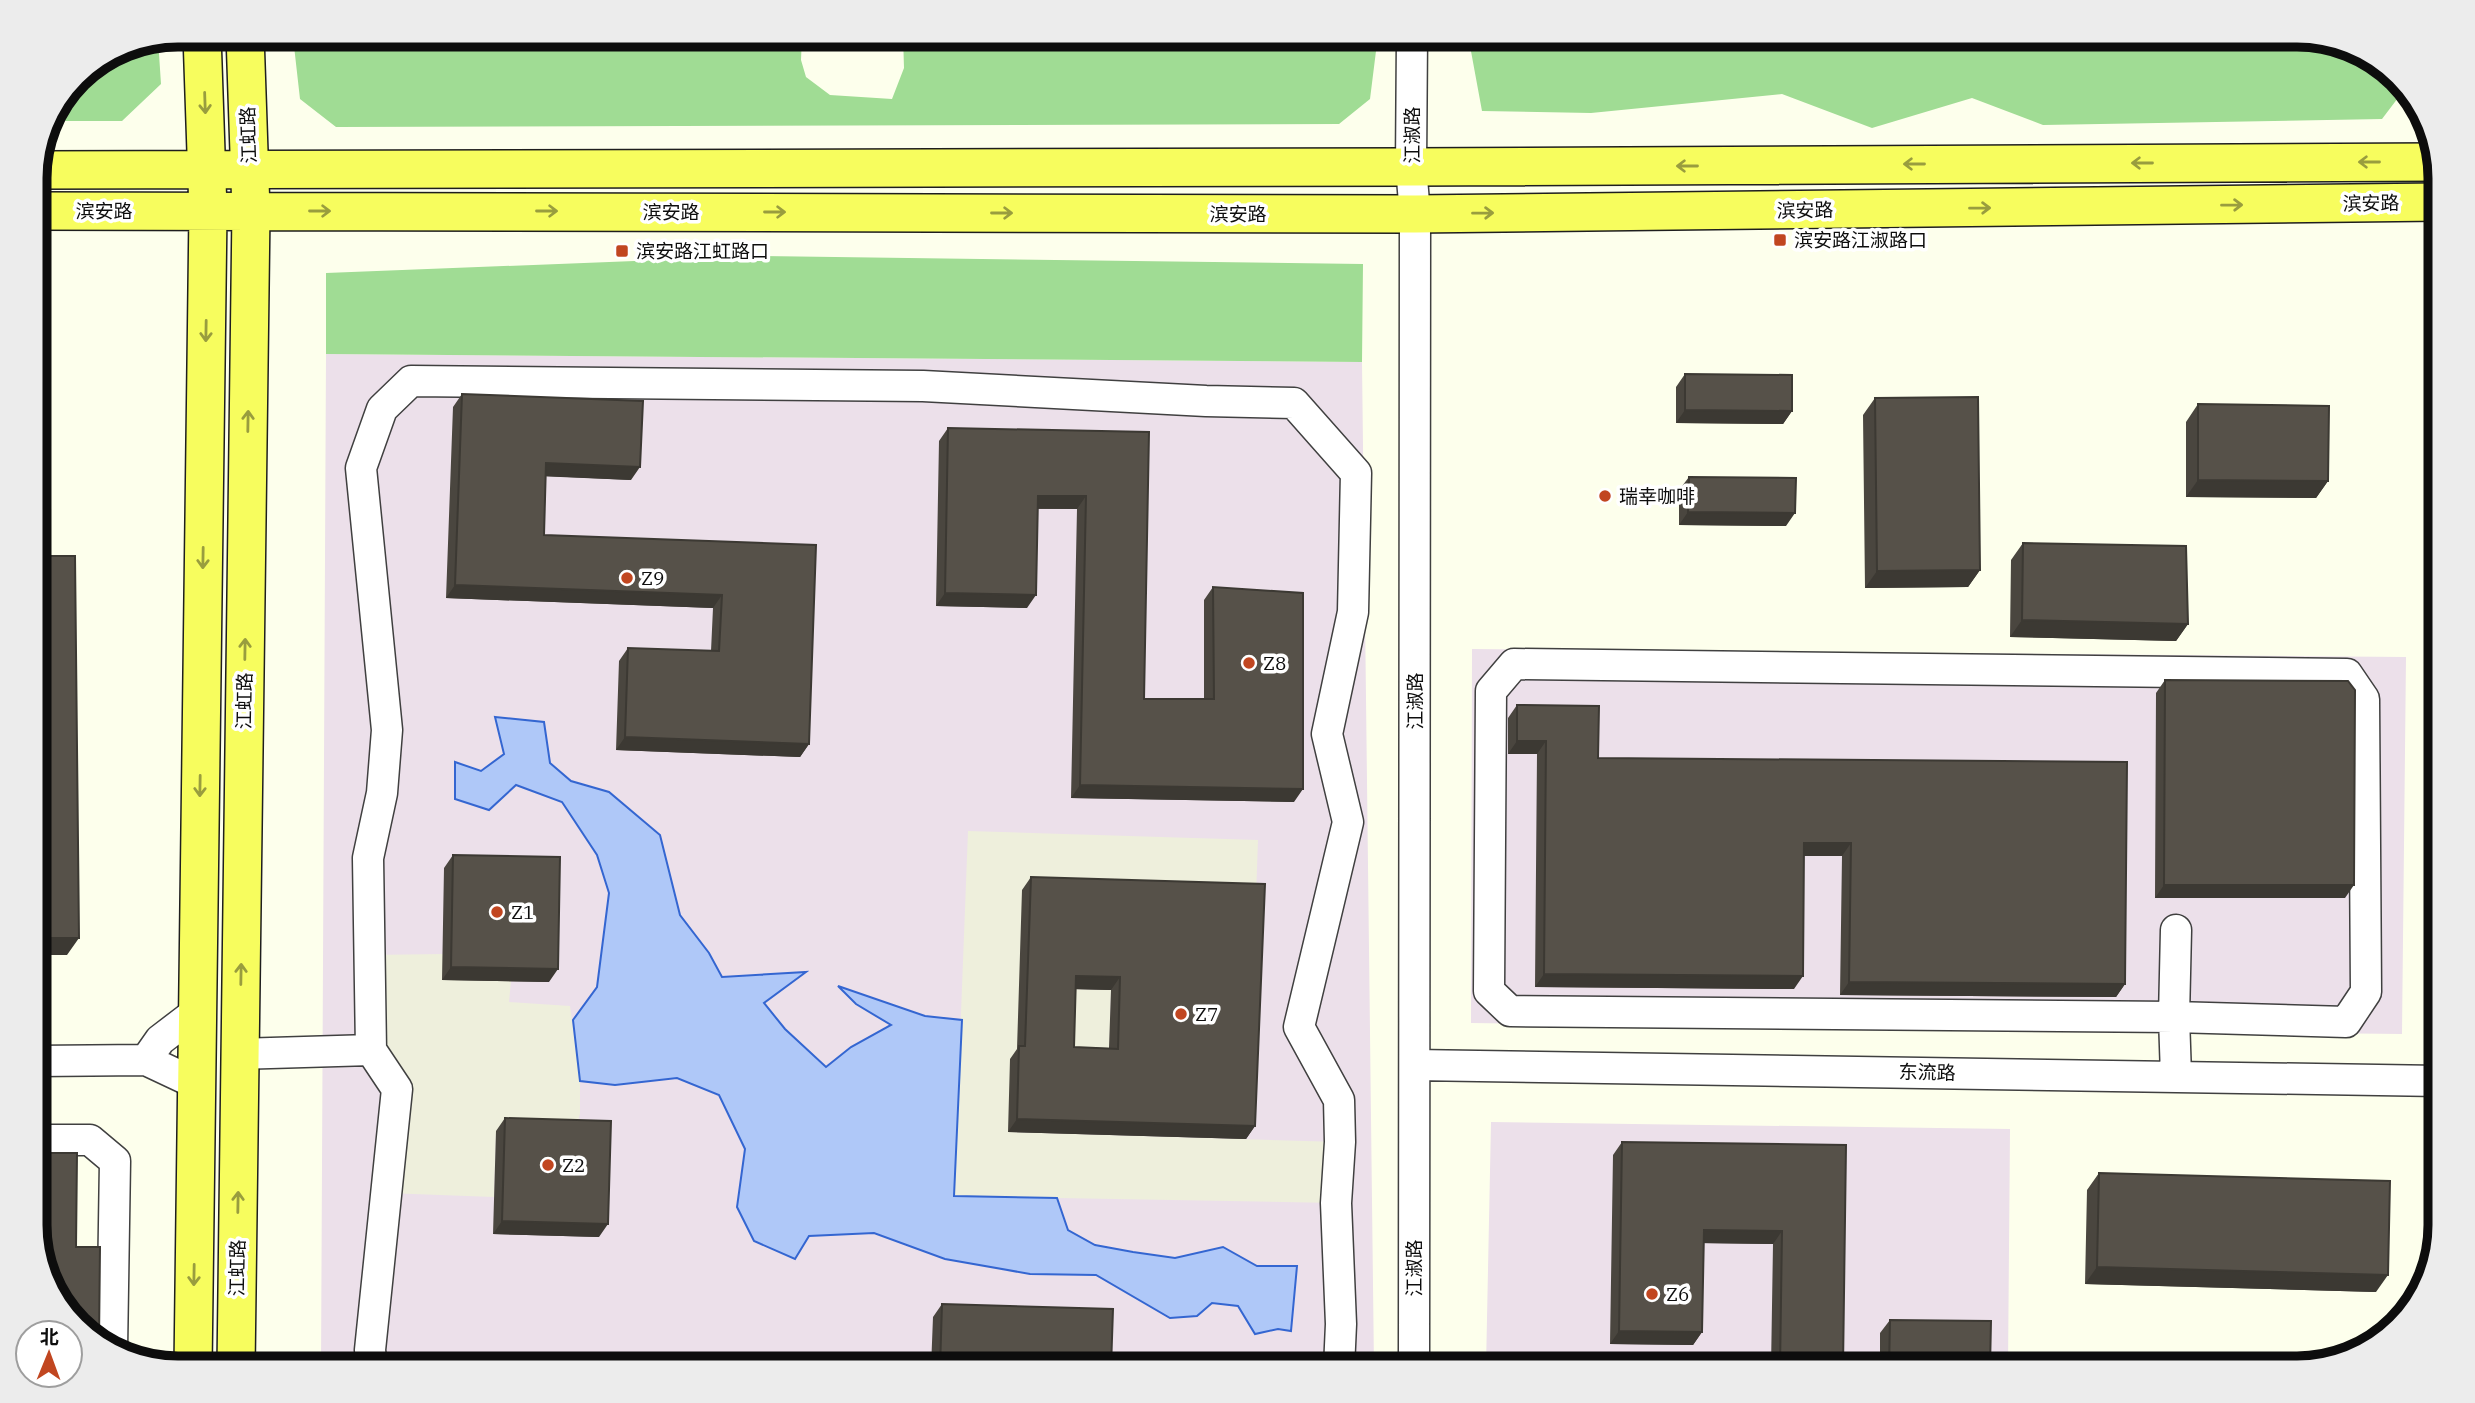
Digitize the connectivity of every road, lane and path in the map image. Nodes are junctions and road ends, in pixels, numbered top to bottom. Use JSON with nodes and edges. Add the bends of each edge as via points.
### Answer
{"nodes":[{"id":1,"x":1412,"y":47,"type":"edge"},
{"id":2,"x":202,"y":48,"type":"edge"},
{"id":3,"x":245,"y":48,"type":"edge"},
{"id":4,"x":2427,"y":162,"type":"edge"},
{"id":5,"x":1411,"y":167,"type":"junction"},
{"id":6,"x":249,"y":169,"type":"junction"},
{"id":7,"x":48,"y":170,"type":"edge"},
{"id":8,"x":207,"y":171,"type":"junction"},
{"id":9,"x":2427,"y":202,"type":"edge"},
{"id":10,"x":48,"y":211,"type":"edge"},
{"id":11,"x":208,"y":211,"type":"junction"},
{"id":12,"x":251,"y":211,"type":"junction"},
{"id":13,"x":1415,"y":214,"type":"junction"},
{"id":14,"x":2176,"y":930,"type":"dead end"},
{"id":15,"x":198,"y":1011,"type":"junction"},
{"id":16,"x":2174,"y":1017,"type":"junction"},
{"id":17,"x":371,"y":1050,"type":"junction"},
{"id":18,"x":240,"y":1054,"type":"junction"},
{"id":19,"x":146,"y":1060,"type":"junction"},
{"id":20,"x":48,"y":1061,"type":"edge"},
{"id":21,"x":1415,"y":1065,"type":"junction"},
{"id":22,"x":2176,"y":1076,"type":"junction"},
{"id":23,"x":2428,"y":1081,"type":"edge"},
{"id":24,"x":197,"y":1084,"type":"junction"},
{"id":25,"x":48,"y":1140,"type":"edge"},
{"id":26,"x":112,"y":1338,"type":"edge"},
{"id":27,"x":193,"y":1356,"type":"edge"},
{"id":28,"x":236,"y":1356,"type":"edge"},
{"id":29,"x":371,"y":1356,"type":"edge"},
{"id":30,"x":1340,"y":1356,"type":"edge"},
{"id":31,"x":1414,"y":1356,"type":"edge"}],
"edges":[{"from":1,"to":5,"type":"street","name":"江淑路"},
{"from":2,"to":8,"type":"main road","one_way":true},
{"from":3,"to":6,"type":"main road","name":"江虹路"},
{"from":4,"to":5,"type":"main road","one_way":true},
{"from":5,"to":6,"type":"main road"},
{"from":5,"to":13,"type":"street","name":"江淑路"},
{"from":6,"to":8,"type":"main road"},
{"from":6,"to":12,"type":"main road","name":"江虹路"},
{"from":7,"to":8,"type":"main road"},
{"from":8,"to":11,"type":"main road"},
{"from":13,"to":9,"type":"main road","name":"滨安路","one_way":true},
{"from":10,"to":11,"type":"main road","name":"滨安路"},
{"from":11,"to":12,"type":"main road","name":"滨安路"},
{"from":11,"to":15,"type":"main road","one_way":true},
{"from":12,"to":13,"type":"main road","name":"滨安路","one_way":true},
{"from":18,"to":12,"type":"main road","name":"江虹路","one_way":true},
{"from":13,"to":21,"type":"street","name":"江淑路"},
{"from":14,"to":16,"type":"street"},
{"from":15,"to":19,"type":"street","via":[[160,1040]]},
{"from":15,"to":24,"type":"main road"},
{"from":16,"to":16,"type":"street","via":[[2346,1022],[2366,992],[2364,699],[2347,674],[1514,664],[1491,691],[1489,991],[1510,1011]]},
{"from":16,"to":22,"type":"street"},
{"from":17,"to":18,"type":"street"},
{"from":17,"to":29,"type":"street","via":[[397,1090]]},
{"from":17,"to":30,"type":"street","via":[[368,858],[382,793],[387,730],[361,468],[382,409],[411,381],[923,386],[1294,403],[1356,473],[1353,612],[1327,734],[1348,822],[1299,1027],[1339,1100]]},
{"from":28,"to":18,"type":"main road","name":"江虹路","one_way":true},
{"from":19,"to":20,"type":"street"},
{"from":19,"to":24,"type":"street"},
{"from":21,"to":22,"type":"street","name":"东流路"},
{"from":21,"to":31,"type":"street","name":"江淑路"},
{"from":22,"to":23,"type":"street","name":"东流路"},
{"from":24,"to":27,"type":"main road","one_way":true},
{"from":25,"to":26,"type":"street","via":[[90,1140],[115,1161]]}]}
